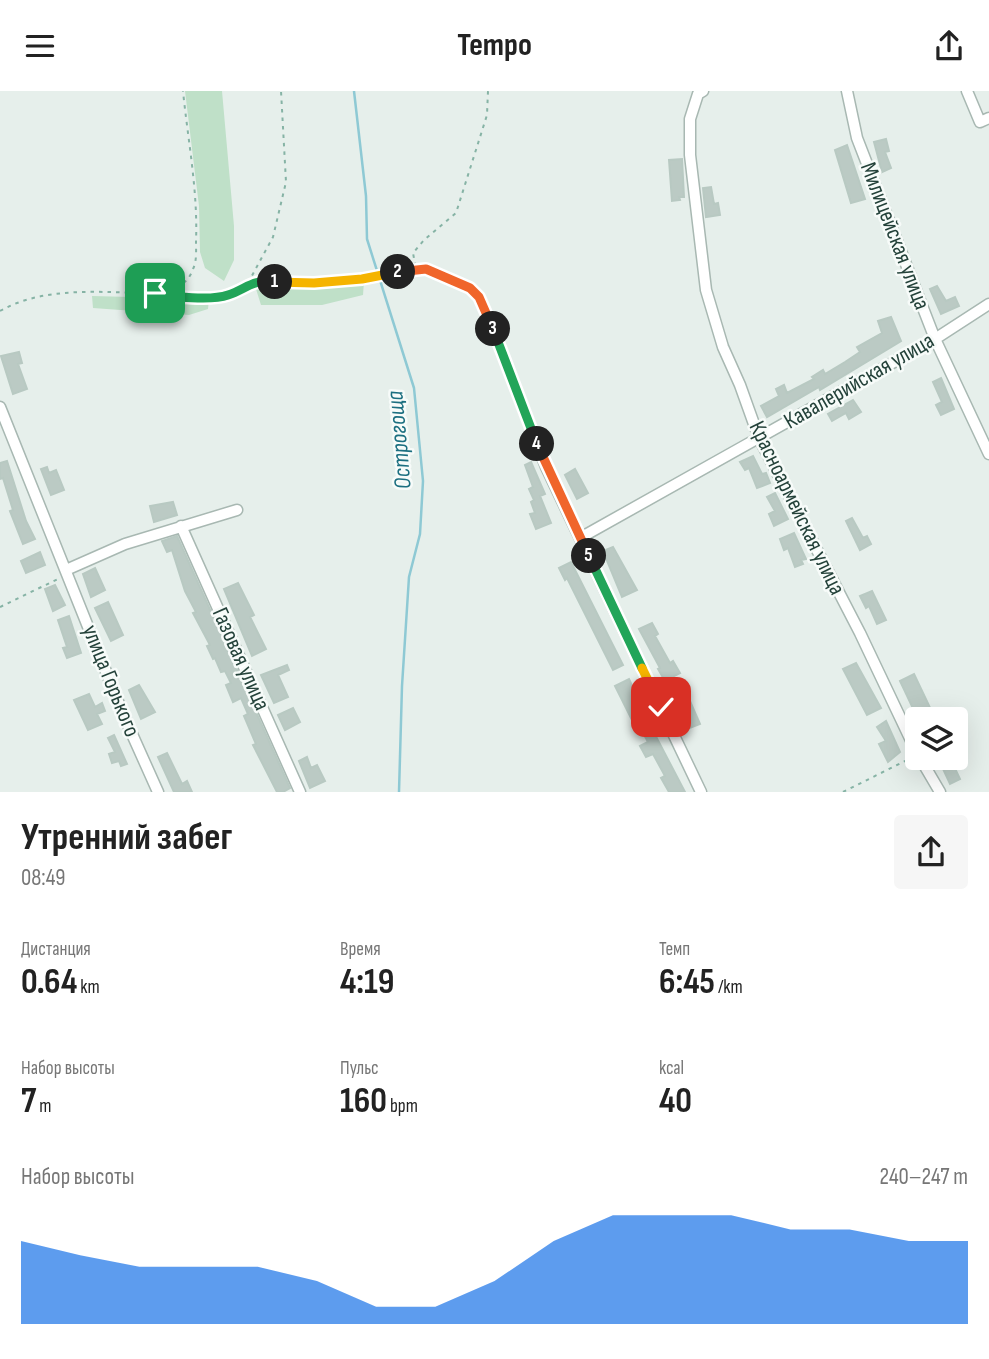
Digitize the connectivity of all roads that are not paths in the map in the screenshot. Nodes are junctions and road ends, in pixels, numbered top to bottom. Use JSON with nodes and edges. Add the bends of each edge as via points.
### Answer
{"nodes":[{"id":1,"x":703,"y":91,"type":"edge"},
{"id":2,"x":847,"y":91,"type":"edge"},
{"id":3,"x":967,"y":91,"type":"edge"},
{"id":4,"x":989,"y":118,"type":"edge"},
{"id":5,"x":989,"y":304,"type":"edge"},
{"id":6,"x":935,"y":339,"type":"junction"},
{"id":7,"x":519,"y":397,"type":"road end"},
{"id":8,"x":0,"y":407,"type":"edge"},
{"id":9,"x":759,"y":438,"type":"junction"},
{"id":10,"x":989,"y":454,"type":"edge"},
{"id":11,"x":237,"y":510,"type":"dead end"},
{"id":12,"x":181,"y":526,"type":"junction"},
{"id":13,"x":580,"y":538,"type":"junction"},
{"id":14,"x":67,"y":572,"type":"junction"},
{"id":15,"x":905,"y":728,"type":"edge"},
{"id":16,"x":927,"y":770,"type":"edge"},
{"id":17,"x":158,"y":792,"type":"edge"},
{"id":18,"x":300,"y":792,"type":"edge"},
{"id":19,"x":701,"y":792,"type":"edge"},
{"id":20,"x":940,"y":792,"type":"edge"}],
"edges":[{"from":1,"to":9,"type":"street","name":"Красноармейская улица","via":[[690,119],[690,155],[706,290]]},
{"from":2,"to":6,"type":"street","name":"Милицейская улица","via":[[857,138]]},
{"from":3,"to":4,"type":"street","via":[[981,122]]},
{"from":5,"to":6,"type":"street","name":"Кавалерийская улица"},
{"from":6,"to":9,"type":"street","name":"Кавалерийская улица"},
{"from":6,"to":10,"type":"street","name":"Милицейская улица"},
{"from":7,"to":13,"type":"street"},
{"from":8,"to":14,"type":"street","name":"улица Горького"},
{"from":9,"to":13,"type":"street","name":"Кавалерийская улица"},
{"from":9,"to":15,"type":"street","name":"Красноармейская улица"},
{"from":11,"to":12,"type":"street"},
{"from":12,"to":14,"type":"street","via":[[125,544]]},
{"from":12,"to":18,"type":"street","name":"Газовая улица"},
{"from":13,"to":19,"type":"street"},
{"from":14,"to":17,"type":"street","name":"улица Горького"},
{"from":16,"to":20,"type":"street","name":"Красноармейская улица"}]}
